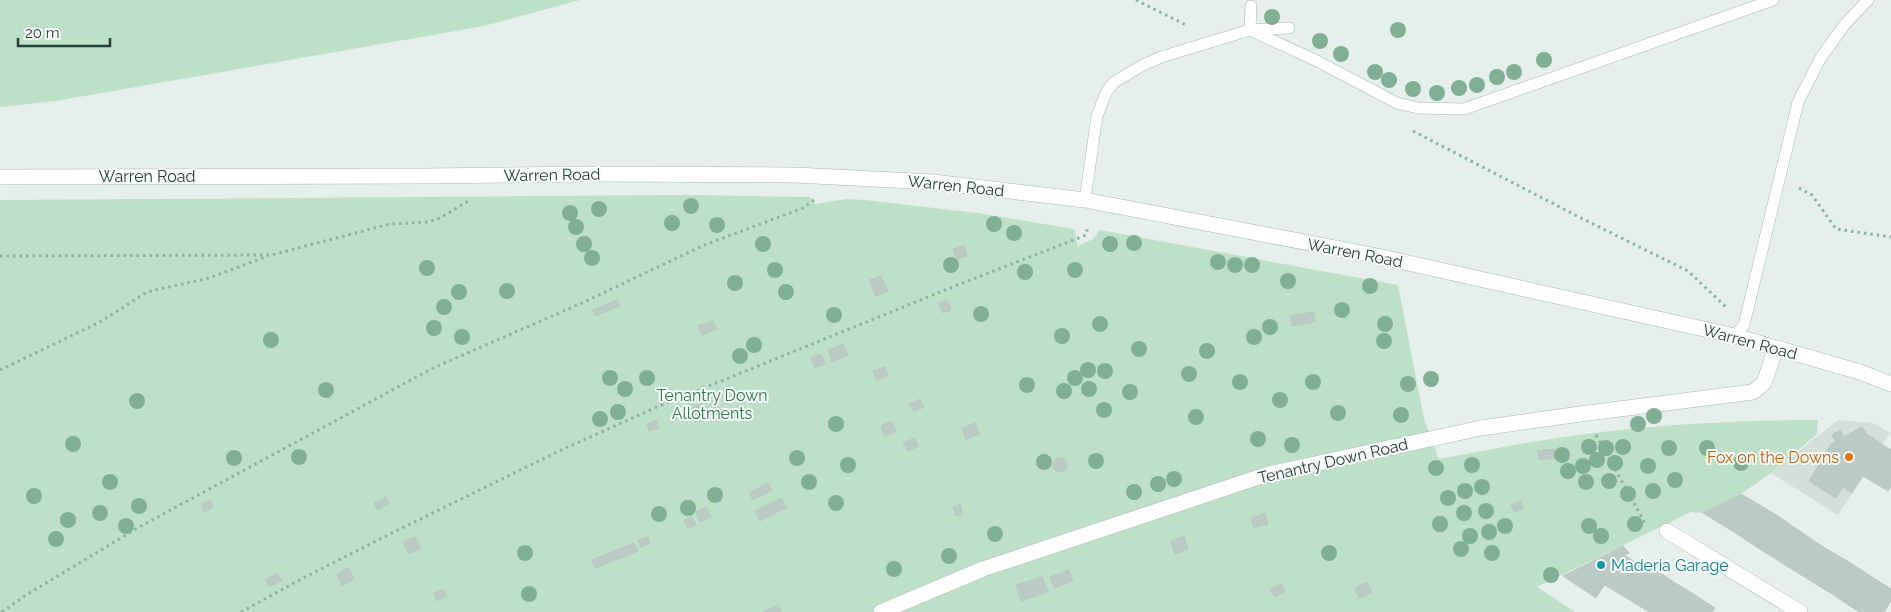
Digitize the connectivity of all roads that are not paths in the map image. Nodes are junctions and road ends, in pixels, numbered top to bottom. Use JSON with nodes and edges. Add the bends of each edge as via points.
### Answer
{"nodes":[{"id":1,"x":1773,"y":0,"type":"edge"},
{"id":2,"x":1868,"y":0,"type":"edge"},
{"id":3,"x":1252,"y":6,"type":"dead end"},
{"id":4,"x":1290,"y":28,"type":"dead end"},
{"id":5,"x":1250,"y":30,"type":"junction"},
{"id":6,"x":0,"y":177,"type":"edge"},
{"id":7,"x":1085,"y":200,"type":"junction"},
{"id":8,"x":1740,"y":331,"type":"junction"},
{"id":9,"x":1776,"y":348,"type":"junction"},
{"id":10,"x":1891,"y":384,"type":"edge"},
{"id":11,"x":1667,"y":531,"type":"dead end"},
{"id":12,"x":881,"y":612,"type":"edge"},
{"id":13,"x":1800,"y":612,"type":"edge"}],
"edges":[{"from":1,"to":5,"type":"lane","via":[[1464,109],[1418,108],[1397,103]]},
{"from":2,"to":8,"type":"lane","via":[[1845,24],[1820,59],[1798,102]]},
{"from":3,"to":5,"type":"lane"},
{"from":4,"to":5,"type":"lane"},
{"from":5,"to":7,"type":"lane","via":[[1161,56],[1114,83],[1106,93],[1097,116]]},
{"from":6,"to":7,"type":"street","name":"Warren Road","via":[[795,175],[933,182]]},
{"from":7,"to":8,"type":"street","name":"Warren Road"},
{"from":8,"to":9,"type":"street","name":"Warren Road"},
{"from":9,"to":10,"type":"street","name":"Warren Road"},
{"from":9,"to":12,"type":"street","name":"Tenantry Down Road","via":[[1764,383],[1753,392],[1481,428],[1268,474],[983,569]]},
{"from":11,"to":13,"type":"street"}]}
